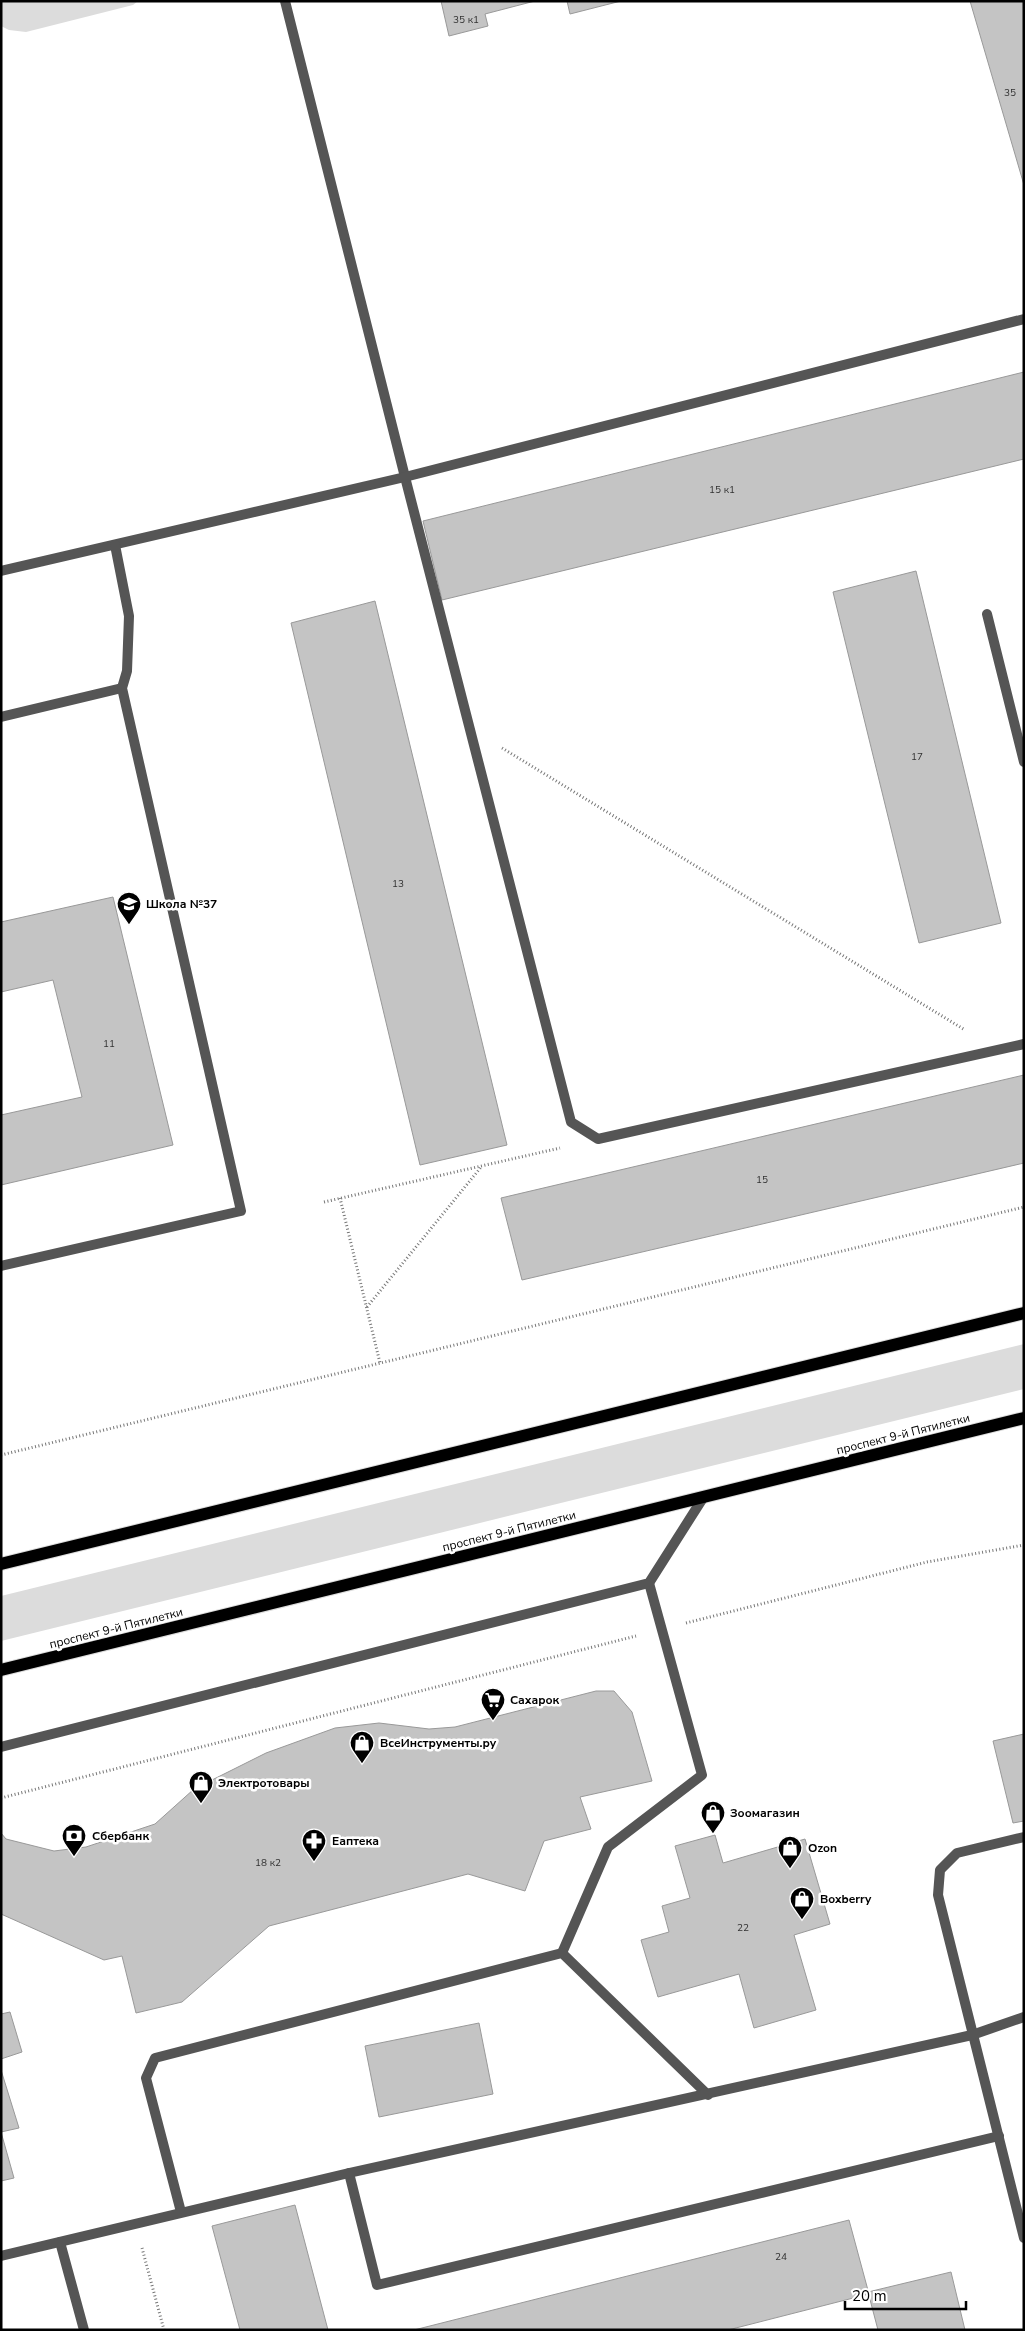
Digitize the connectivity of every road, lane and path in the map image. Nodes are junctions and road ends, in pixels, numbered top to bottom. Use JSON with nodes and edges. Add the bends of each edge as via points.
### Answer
{"nodes":[{"id":1,"x":285,"y":1,"type":"edge"},
{"id":2,"x":1024,"y":319,"type":"edge"},
{"id":3,"x":405,"y":477,"type":"junction"},
{"id":4,"x":115,"y":545,"type":"junction"},
{"id":5,"x":1,"y":571,"type":"edge"},
{"id":6,"x":987,"y":614,"type":"dead end"},
{"id":7,"x":122,"y":688,"type":"junction"},
{"id":8,"x":1,"y":717,"type":"edge"},
{"id":9,"x":470,"y":729,"type":"junction"},
{"id":10,"x":1024,"y":762,"type":"edge"},
{"id":11,"x":1024,"y":1044,"type":"edge"},
{"id":12,"x":998,"y":1050,"type":"junction"},
{"id":13,"x":598,"y":1139,"type":"junction"},
{"id":14,"x":482,"y":1166,"type":"junction"},
{"id":15,"x":340,"y":1198,"type":"junction"},
{"id":16,"x":324,"y":1202,"type":"dead end"},
{"id":17,"x":1024,"y":1206,"type":"edge"},
{"id":18,"x":1,"y":1266,"type":"edge"},
{"id":19,"x":367,"y":1307,"type":"junction"},
{"id":20,"x":1024,"y":1313,"type":"edge"},
{"id":21,"x":380,"y":1363,"type":"junction"},
{"id":22,"x":1024,"y":1418,"type":"edge"},
{"id":23,"x":1,"y":1455,"type":"edge"},
{"id":24,"x":703,"y":1498,"type":"junction"},
{"id":25,"x":1024,"y":1545,"type":"edge"},
{"id":26,"x":1,"y":1564,"type":"edge"},
{"id":27,"x":649,"y":1584,"type":"junction"},
{"id":28,"x":662,"y":1629,"type":"junction"},
{"id":29,"x":1,"y":1670,"type":"edge"},
{"id":30,"x":1,"y":1747,"type":"edge"},
{"id":31,"x":1,"y":1798,"type":"edge"},
{"id":32,"x":1024,"y":1837,"type":"edge"},
{"id":33,"x":562,"y":1954,"type":"junction"},
{"id":34,"x":1024,"y":2017,"type":"edge"},
{"id":35,"x":972,"y":2035,"type":"junction"},
{"id":36,"x":708,"y":2095,"type":"junction"},
{"id":37,"x":999,"y":2136,"type":"junction"},
{"id":38,"x":349,"y":2173,"type":"junction"},
{"id":39,"x":181,"y":2212,"type":"junction"},
{"id":40,"x":136,"y":2223,"type":"junction"},
{"id":41,"x":1024,"y":2238,"type":"edge"},
{"id":42,"x":60,"y":2242,"type":"junction"},
{"id":43,"x":1,"y":2256,"type":"edge"},
{"id":44,"x":84,"y":2330,"type":"edge"},
{"id":45,"x":164,"y":2330,"type":"edge"}],
"edges":[{"from":1,"to":3,"type":"lane"},
{"from":2,"to":3,"type":"lane"},
{"from":3,"to":4,"type":"lane"},
{"from":3,"to":9,"type":"lane"},
{"from":4,"to":5,"type":"lane"},
{"from":4,"to":7,"type":"lane","via":[[129,616],[127,670]]},
{"from":6,"to":10,"type":"lane"},
{"from":7,"to":8,"type":"lane"},
{"from":7,"to":18,"type":"lane","via":[[242,1211]]},
{"from":9,"to":12,"type":"path"},
{"from":9,"to":13,"type":"lane","via":[[571,1122]]},
{"from":11,"to":12,"type":"lane"},
{"from":12,"to":13,"type":"lane"},
{"from":13,"to":14,"type":"path"},
{"from":14,"to":15,"type":"path"},
{"from":14,"to":19,"type":"path"},
{"from":15,"to":16,"type":"path"},
{"from":15,"to":19,"type":"path"},
{"from":17,"to":21,"type":"path"},
{"from":19,"to":21,"type":"path"},
{"from":20,"to":26,"type":"main road"},
{"from":21,"to":23,"type":"path"},
{"from":22,"to":24,"type":"main road","name":"проспект 9-й Пятилетки"},
{"from":24,"to":27,"type":"lane"},
{"from":24,"to":29,"type":"main road","name":"проспект 9-й Пятилетки"},
{"from":25,"to":28,"type":"path","via":[[927,1562]]},
{"from":27,"to":28,"type":"lane"},
{"from":27,"to":30,"type":"lane"},
{"from":28,"to":31,"type":"path"},
{"from":28,"to":33,"type":"lane","via":[[702,1775],[608,1847]]},
{"from":32,"to":35,"type":"lane","via":[[958,1853],[940,1870],[938,1895]]},
{"from":33,"to":36,"type":"lane"},
{"from":33,"to":39,"type":"lane","via":[[155,2058],[146,2078]]},
{"from":34,"to":35,"type":"lane"},
{"from":35,"to":36,"type":"lane"},
{"from":35,"to":37,"type":"lane"},
{"from":36,"to":38,"type":"lane"},
{"from":37,"to":38,"type":"lane","via":[[377,2285]]},
{"from":37,"to":41,"type":"lane"},
{"from":38,"to":39,"type":"lane"},
{"from":39,"to":40,"type":"lane"},
{"from":40,"to":42,"type":"lane"},
{"from":40,"to":45,"type":"path"},
{"from":42,"to":43,"type":"lane"},
{"from":42,"to":44,"type":"lane"}]}
